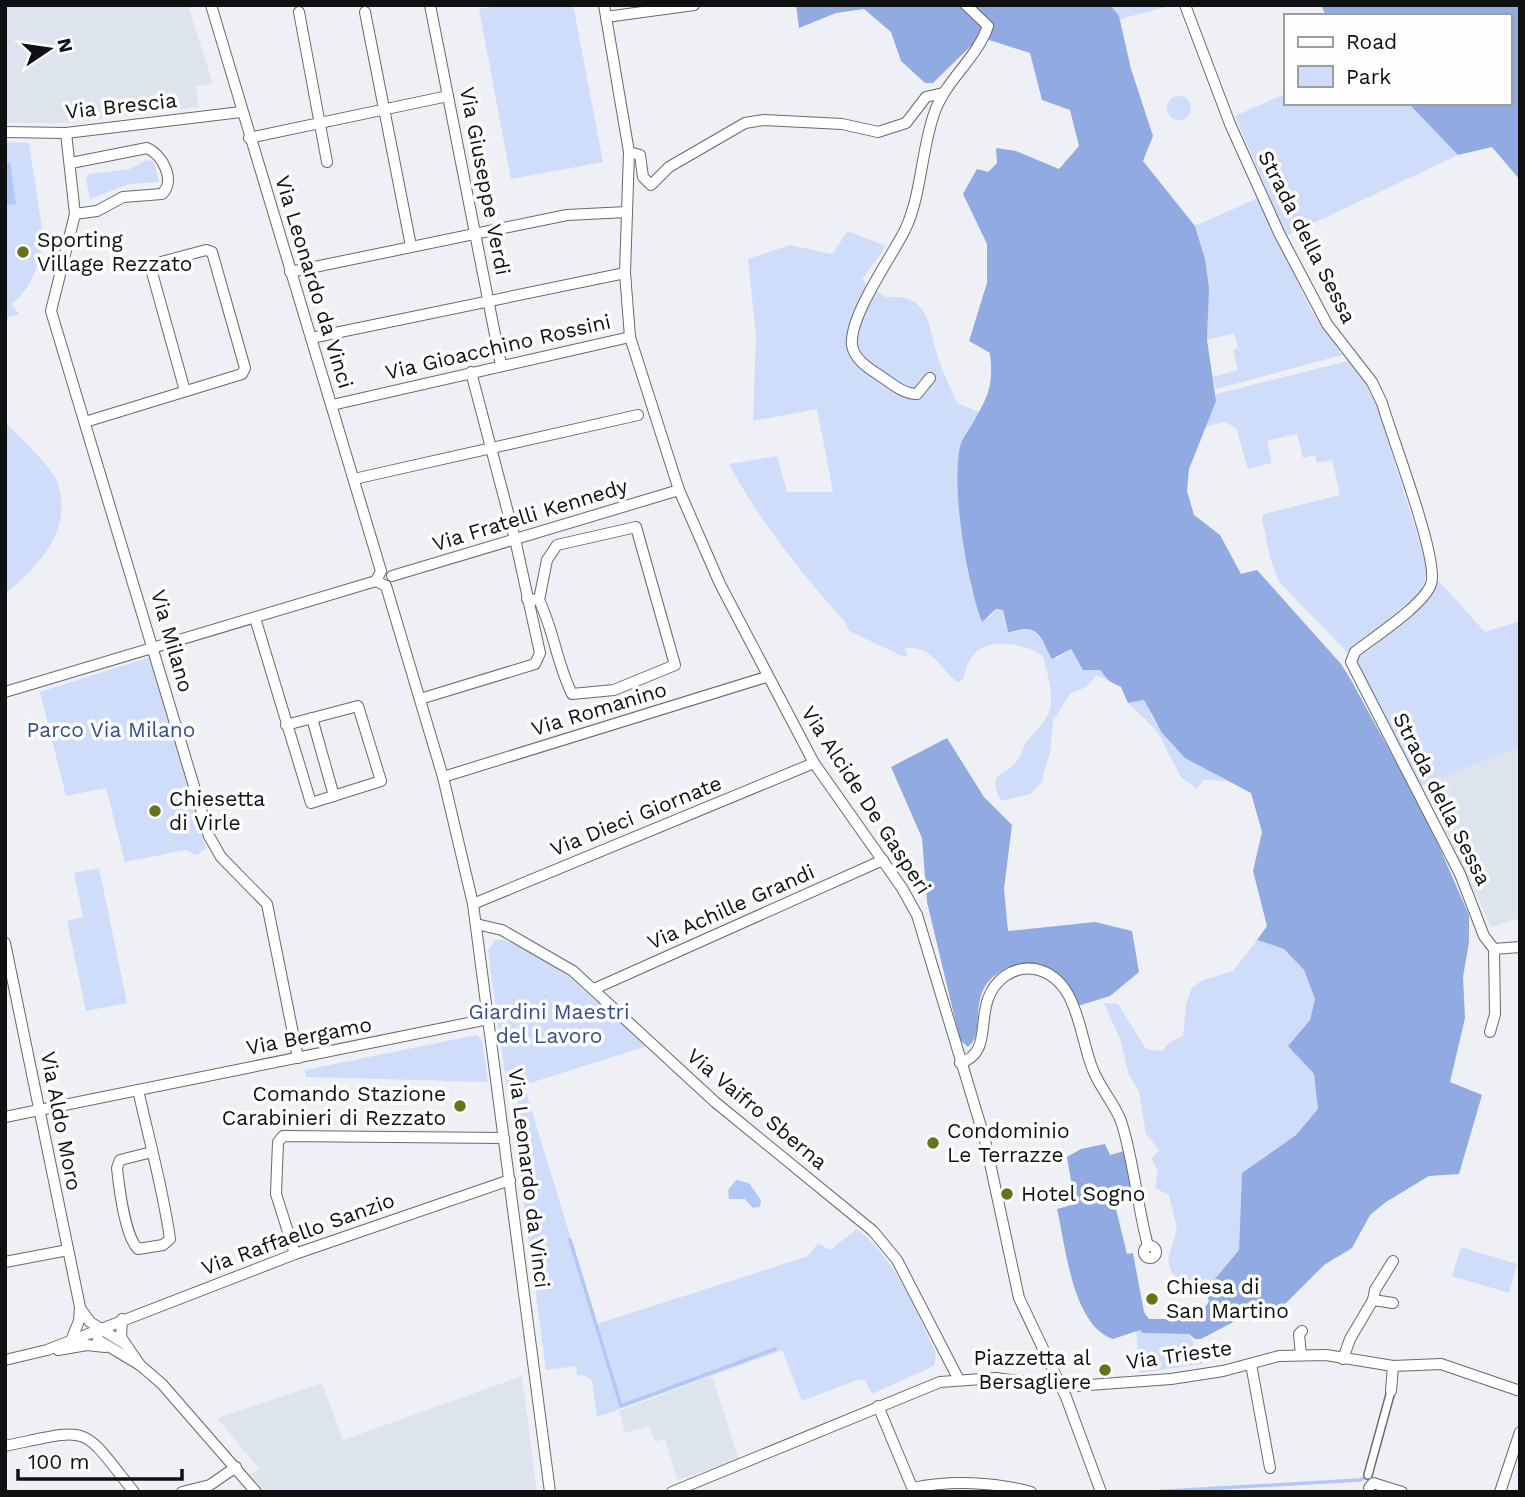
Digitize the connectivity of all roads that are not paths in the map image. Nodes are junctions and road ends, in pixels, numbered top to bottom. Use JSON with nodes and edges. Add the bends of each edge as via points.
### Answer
{"nodes":[{"id":1,"x":211,"y":5,"type":"edge"},
{"id":2,"x":430,"y":5,"type":"edge"},
{"id":3,"x":604,"y":5,"type":"edge"},
{"id":4,"x":694,"y":5,"type":"edge"},
{"id":5,"x":966,"y":5,"type":"edge"},
{"id":6,"x":1185,"y":5,"type":"edge"},
{"id":7,"x":299,"y":12,"type":"dead end"},
{"id":8,"x":365,"y":12,"type":"dead end"},
{"id":9,"x":606,"y":17,"type":"junction"},
{"id":10,"x":943,"y":93,"type":"junction"},
{"id":11,"x":448,"y":96,"type":"junction"},
{"id":12,"x":383,"y":109,"type":"junction"},
{"id":13,"x":241,"y":112,"type":"junction"},
{"id":14,"x":319,"y":122,"type":"junction"},
{"id":15,"x":5,"y":132,"type":"edge"},
{"id":16,"x":66,"y":133,"type":"junction"},
{"id":17,"x":249,"y":138,"type":"junction"},
{"id":18,"x":629,"y":152,"type":"junction"},
{"id":19,"x":327,"y":162,"type":"dead end"},
{"id":20,"x":71,"y":163,"type":"junction"},
{"id":21,"x":627,"y":212,"type":"junction"},
{"id":22,"x":75,"y":214,"type":"junction"},
{"id":23,"x":477,"y":233,"type":"junction"},
{"id":24,"x":411,"y":246,"type":"junction"},
{"id":25,"x":290,"y":272,"type":"junction"},
{"id":26,"x":625,"y":273,"type":"junction"},
{"id":27,"x":488,"y":299,"type":"junction"},
{"id":28,"x":631,"y":337,"type":"junction"},
{"id":29,"x":311,"y":338,"type":"junction"},
{"id":30,"x":502,"y":365,"type":"junction"},
{"id":31,"x":471,"y":372,"type":"junction"},
{"id":32,"x":930,"y":378,"type":"dead end"},
{"id":33,"x":185,"y":391,"type":"junction"},
{"id":34,"x":332,"y":405,"type":"junction"},
{"id":35,"x":638,"y":415,"type":"dead end"},
{"id":36,"x":85,"y":422,"type":"junction"},
{"id":37,"x":489,"y":449,"type":"junction"},
{"id":38,"x":354,"y":479,"type":"junction"},
{"id":39,"x":680,"y":490,"type":"junction"},
{"id":40,"x":515,"y":539,"type":"junction"},
{"id":41,"x":381,"y":571,"type":"junction"},
{"id":42,"x":392,"y":576,"type":"junction"},
{"id":43,"x":381,"y":584,"type":"junction"},
{"id":44,"x":527,"y":599,"type":"junction"},
{"id":45,"x":540,"y":600,"type":"junction"},
{"id":46,"x":255,"y":618,"type":"junction"},
{"id":47,"x":154,"y":648,"type":"junction"},
{"id":48,"x":766,"y":677,"type":"junction"},
{"id":49,"x":5,"y":692,"type":"edge"},
{"id":50,"x":420,"y":699,"type":"junction"},
{"id":51,"x":312,"y":718,"type":"junction"},
{"id":52,"x":286,"y":725,"type":"junction"},
{"id":53,"x":814,"y":764,"type":"junction"},
{"id":54,"x":443,"y":777,"type":"junction"},
{"id":55,"x":334,"y":796,"type":"junction"},
{"id":56,"x":883,"y":860,"type":"junction"},
{"id":57,"x":473,"y":904,"type":"junction"},
{"id":58,"x":475,"y":924,"type":"junction"},
{"id":59,"x":5,"y":943,"type":"edge"},
{"id":60,"x":1520,"y":947,"type":"edge"},
{"id":61,"x":1494,"y":949,"type":"junction"},
{"id":62,"x":594,"y":989,"type":"junction"},
{"id":63,"x":488,"y":1019,"type":"junction"},
{"id":64,"x":1490,"y":1032,"type":"dead end"},
{"id":65,"x":299,"y":1058,"type":"junction"},
{"id":66,"x":960,"y":1063,"type":"junction"},
{"id":67,"x":138,"y":1090,"type":"junction"},
{"id":68,"x":40,"y":1110,"type":"junction"},
{"id":69,"x":5,"y":1117,"type":"edge"},
{"id":70,"x":504,"y":1138,"type":"junction"},
{"id":71,"x":152,"y":1152,"type":"junction"},
{"id":72,"x":510,"y":1180,"type":"junction"},
{"id":73,"x":1148,"y":1246,"type":"dead end"},
{"id":74,"x":68,"y":1250,"type":"junction"},
{"id":75,"x":295,"y":1254,"type":"junction"},
{"id":76,"x":1393,"y":1261,"type":"dead end"},
{"id":77,"x":5,"y":1262,"type":"edge"},
{"id":78,"x":1373,"y":1300,"type":"junction"},
{"id":79,"x":1393,"y":1303,"type":"dead end"},
{"id":80,"x":80,"y":1307,"type":"junction"},
{"id":81,"x":122,"y":1319,"type":"junction"},
{"id":82,"x":101,"y":1327,"type":"junction"},
{"id":83,"x":1302,"y":1331,"type":"dead end"},
{"id":84,"x":72,"y":1339,"type":"junction"},
{"id":85,"x":125,"y":1344,"type":"junction"},
{"id":86,"x":47,"y":1350,"type":"junction"},
{"id":87,"x":112,"y":1350,"type":"junction"},
{"id":88,"x":1301,"y":1355,"type":"junction"},
{"id":89,"x":1343,"y":1359,"type":"junction"},
{"id":90,"x":5,"y":1360,"type":"edge"},
{"id":91,"x":1251,"y":1364,"type":"junction"},
{"id":92,"x":140,"y":1365,"type":"junction"},
{"id":93,"x":1393,"y":1366,"type":"junction"},
{"id":94,"x":959,"y":1380,"type":"junction"},
{"id":95,"x":1062,"y":1387,"type":"junction"},
{"id":96,"x":1391,"y":1391,"type":"joint"},
{"id":97,"x":1520,"y":1391,"type":"edge"},
{"id":98,"x":878,"y":1406,"type":"junction"},
{"id":99,"x":1520,"y":1432,"type":"edge"},
{"id":100,"x":5,"y":1446,"type":"edge"},
{"id":101,"x":236,"y":1467,"type":"junction"},
{"id":102,"x":1270,"y":1468,"type":"dead end"},
{"id":103,"x":1368,"y":1475,"type":"dead end"},
{"id":104,"x":968,"y":1488,"type":"edge"},
{"id":105,"x":1369,"y":1488,"type":"dead end"},
{"id":106,"x":914,"y":1490,"type":"edge"},
{"id":107,"x":1030,"y":1491,"type":"edge"},
{"id":108,"x":134,"y":1492,"type":"edge"},
{"id":109,"x":182,"y":1492,"type":"edge"},
{"id":110,"x":256,"y":1492,"type":"edge"},
{"id":111,"x":550,"y":1492,"type":"edge"},
{"id":112,"x":672,"y":1492,"type":"edge"},
{"id":113,"x":1101,"y":1492,"type":"edge"},
{"id":114,"x":1402,"y":1492,"type":"edge"},
{"id":115,"x":1500,"y":1492,"type":"edge"}],
"edges":[{"from":1,"to":13,"type":"street","name":"Via Leonardo da Vinci"},
{"from":2,"to":11,"type":"street","name":"Via Giuseppe Verdi"},
{"from":3,"to":9,"type":"street","name":"Via Alcide De Gasperi"},
{"from":4,"to":9,"type":"street"},
{"from":5,"to":10,"type":"street","via":[[988,26]]},
{"from":6,"to":61,"type":"street","name":"Strada della Sessa","via":[[1230,124],[1279,233],[1327,324],[1372,382],[1382,403],[1433,576],[1425,594],[1355,652],[1351,663]]},
{"from":7,"to":14,"type":"street"},
{"from":8,"to":12,"type":"street"},
{"from":9,"to":18,"type":"street","name":"Via Alcide De Gasperi"},
{"from":10,"to":18,"type":"street","via":[[926,97],[906,123],[878,132],[842,124],[746,123],[668,167],[651,185],[643,177],[639,153]]},
{"from":10,"to":32,"type":"street","via":[[905,229],[881,268],[853,333],[852,346],[864,365],[901,390],[917,394]]},
{"from":11,"to":12,"type":"street"},
{"from":11,"to":23,"type":"street","name":"Via Giuseppe Verdi"},
{"from":12,"to":14,"type":"street"},
{"from":12,"to":24,"type":"street"},
{"from":13,"to":16,"type":"street","name":"Via Brescia"},
{"from":13,"to":17,"type":"street","name":"Via Leonardo da Vinci"},
{"from":14,"to":17,"type":"street"},
{"from":14,"to":19,"type":"street"},
{"from":15,"to":16,"type":"street","name":"Via Brescia"},
{"from":16,"to":20,"type":"street","name":"Via Milano"},
{"from":17,"to":25,"type":"street","name":"Via Leonardo da Vinci"},
{"from":18,"to":21,"type":"street","name":"Via Alcide De Gasperi"},
{"from":20,"to":22,"type":"street","name":"Via Milano"},
{"from":20,"to":22,"type":"street","via":[[147,148],[163,161],[168,181],[162,194],[123,197],[97,211]]},
{"from":21,"to":23,"type":"street","via":[[567,215]]},
{"from":21,"to":26,"type":"street","name":"Via Alcide De Gasperi"},
{"from":22,"to":36,"type":"street","name":"Via Milano","via":[[51,311]]},
{"from":23,"to":24,"type":"street"},
{"from":23,"to":27,"type":"street","name":"Via Giuseppe Verdi"},
{"from":24,"to":25,"type":"street"},
{"from":25,"to":29,"type":"street","name":"Via Leonardo da Vinci"},
{"from":26,"to":27,"type":"street"},
{"from":26,"to":28,"type":"street","name":"Via Alcide De Gasperi"},
{"from":27,"to":29,"type":"street"},
{"from":27,"to":30,"type":"street","name":"Via Giuseppe Verdi"},
{"from":28,"to":30,"type":"street","name":"Via Gioacchino Rossini"},
{"from":28,"to":39,"type":"street","name":"Via Alcide De Gasperi"},
{"from":29,"to":34,"type":"street","name":"Via Leonardo da Vinci"},
{"from":30,"to":31,"type":"street","name":"Via Gioacchino Rossini"},
{"from":31,"to":34,"type":"street","name":"Via Gioacchino Rossini"},
{"from":31,"to":37,"type":"street"},
{"from":33,"to":33,"type":"street","via":[[242,374],[245,368],[212,252],[206,250],[151,268]]},
{"from":33,"to":36,"type":"street"},
{"from":34,"to":38,"type":"street","name":"Via Leonardo da Vinci"},
{"from":35,"to":37,"type":"street"},
{"from":36,"to":47,"type":"street","name":"Via Milano"},
{"from":37,"to":38,"type":"street"},
{"from":37,"to":40,"type":"street"},
{"from":38,"to":41,"type":"street","name":"Via Leonardo da Vinci"},
{"from":39,"to":40,"type":"street","name":"Via Fratelli Kennedy"},
{"from":39,"to":48,"type":"street","name":"Via Alcide De Gasperi"},
{"from":40,"to":42,"type":"street","name":"Via Fratelli Kennedy"},
{"from":40,"to":44,"type":"street"},
{"from":41,"to":42,"type":"street"},
{"from":41,"to":43,"type":"street","via":[[377,575]]},
{"from":42,"to":43,"type":"street","via":[[391,583]]},
{"from":43,"to":46,"type":"street"},
{"from":43,"to":50,"type":"street","name":"Via Leonardo da Vinci"},
{"from":44,"to":45,"type":"street"},
{"from":44,"to":50,"type":"street","via":[[540,653],[535,664]]},
{"from":45,"to":45,"type":"street","via":[[572,694],[614,690],[675,665],[636,527],[557,545],[548,559]]},
{"from":46,"to":47,"type":"street"},
{"from":46,"to":52,"type":"street"},
{"from":47,"to":49,"type":"street"},
{"from":47,"to":65,"type":"street","name":"Via Milano","via":[[212,844],[267,904]]},
{"from":48,"to":53,"type":"street","name":"Via Alcide De Gasperi"},
{"from":48,"to":54,"type":"street","name":"Via Romanino"},
{"from":50,"to":54,"type":"street","name":"Via Leonardo da Vinci"},
{"from":51,"to":52,"type":"street"},
{"from":51,"to":55,"type":"street"},
{"from":51,"to":55,"type":"street","via":[[358,706],[381,781]]},
{"from":52,"to":55,"type":"street","via":[[311,803]]},
{"from":53,"to":56,"type":"street","name":"Via Alcide De Gasperi"},
{"from":53,"to":57,"type":"street","name":"Via Dieci Giornate"},
{"from":54,"to":57,"type":"street","name":"Via Leonardo da Vinci"},
{"from":56,"to":62,"type":"street","name":"Via Achille Grandi"},
{"from":56,"to":66,"type":"street","name":"Via Alcide De Gasperi","via":[[923,931]]},
{"from":57,"to":58,"type":"street","name":"Via Leonardo da Vinci"},
{"from":58,"to":62,"type":"street","name":"Via Vaifro Sberna","via":[[495,926],[573,971]]},
{"from":58,"to":63,"type":"street","name":"Via Leonardo da Vinci"},
{"from":59,"to":68,"type":"street","name":"Via Aldo Moro"},
{"from":60,"to":61,"type":"street"},
{"from":61,"to":64,"type":"street","via":[[1495,1014]]},
{"from":62,"to":94,"type":"street","name":"Via Vaifro Sberna","via":[[711,1099],[857,1217],[891,1251]]},
{"from":63,"to":65,"type":"street","name":"Via Bergamo"},
{"from":63,"to":70,"type":"street","name":"Via Leonardo da Vinci"},
{"from":65,"to":67,"type":"street","name":"Via Bergamo"},
{"from":66,"to":73,"type":"street","via":[[979,1053],[984,1008],[997,983],[1021,968],[1051,976],[1076,1012],[1093,1071],[1120,1120]]},
{"from":66,"to":95,"type":"street","name":"Via Alcide De Gasperi","via":[[985,1140],[1019,1298]]},
{"from":67,"to":68,"type":"street","name":"Via Bergamo"},
{"from":67,"to":71,"type":"street"},
{"from":68,"to":69,"type":"street","name":"Via Bergamo"},
{"from":68,"to":74,"type":"street","name":"Via Aldo Moro"},
{"from":70,"to":72,"type":"street","name":"Via Leonardo da Vinci"},
{"from":70,"to":75,"type":"street","via":[[282,1136],[276,1194]]},
{"from":71,"to":71,"type":"street","via":[[170,1239],[163,1245],[138,1249],[126,1219],[117,1168],[120,1160]]},
{"from":72,"to":75,"type":"street","name":"Via Raffaello Sanzio"},
{"from":72,"to":111,"type":"street","name":"Via Leonardo da Vinci"},
{"from":74,"to":77,"type":"street"},
{"from":74,"to":80,"type":"street","name":"Via Aldo Moro"},
{"from":75,"to":81,"type":"street","name":"Via Raffaello Sanzio"},
{"from":76,"to":78,"type":"street"},
{"from":78,"to":79,"type":"street"},
{"from":78,"to":89,"type":"street"},
{"from":80,"to":82,"type":"street","via":[[86,1318]]},
{"from":80,"to":84,"type":"street","name":"Via Aldo Moro"},
{"from":81,"to":82,"type":"street","name":"Via Raffaello Sanzio"},
{"from":81,"to":85,"type":"street","via":[[120,1332]]},
{"from":82,"to":84,"type":"street","name":"Via Raffaello Sanzio"},
{"from":82,"to":85,"type":"street"},
{"from":82,"to":87,"type":"street","via":[[98,1340]]},
{"from":83,"to":88,"type":"street"},
{"from":84,"to":86,"type":"street","name":"Via Raffaello Sanzio"},
{"from":85,"to":92,"type":"street"},
{"from":86,"to":87,"type":"street","via":[[87,1345]]},
{"from":86,"to":90,"type":"street"},
{"from":87,"to":92,"type":"street"},
{"from":88,"to":89,"type":"street","name":"Via Trieste"},
{"from":88,"to":91,"type":"street","name":"Via Trieste"},
{"from":89,"to":93,"type":"street","name":"Via Trieste"},
{"from":91,"to":95,"type":"street","name":"Via Trieste","via":[[1171,1378]]},
{"from":91,"to":102,"type":"street"},
{"from":92,"to":101,"type":"street","via":[[173,1394]]},
{"from":93,"to":96,"type":"street"},
{"from":93,"to":97,"type":"street","name":"Via Trieste","via":[[1441,1364]]},
{"from":94,"to":95,"type":"street","name":"Via Trieste","via":[[996,1378]]},
{"from":94,"to":98,"type":"street","name":"Via Trieste","via":[[940,1382]]},
{"from":95,"to":113,"type":"street","name":"Via Alcide De Gasperi"},
{"from":96,"to":103,"type":"street"},
{"from":98,"to":106,"type":"street"},
{"from":98,"to":112,"type":"street","name":"Via Trieste"},
{"from":99,"to":115,"type":"street"},
{"from":100,"to":108,"type":"street","via":[[81,1433],[94,1441]]},
{"from":101,"to":109,"type":"street","via":[[210,1485]]},
{"from":101,"to":110,"type":"street"},
{"from":104,"to":106,"type":"street"},
{"from":104,"to":107,"type":"street","via":[[992,1484]]},
{"from":105,"to":114,"type":"street","via":[[1373,1483]]}]}
